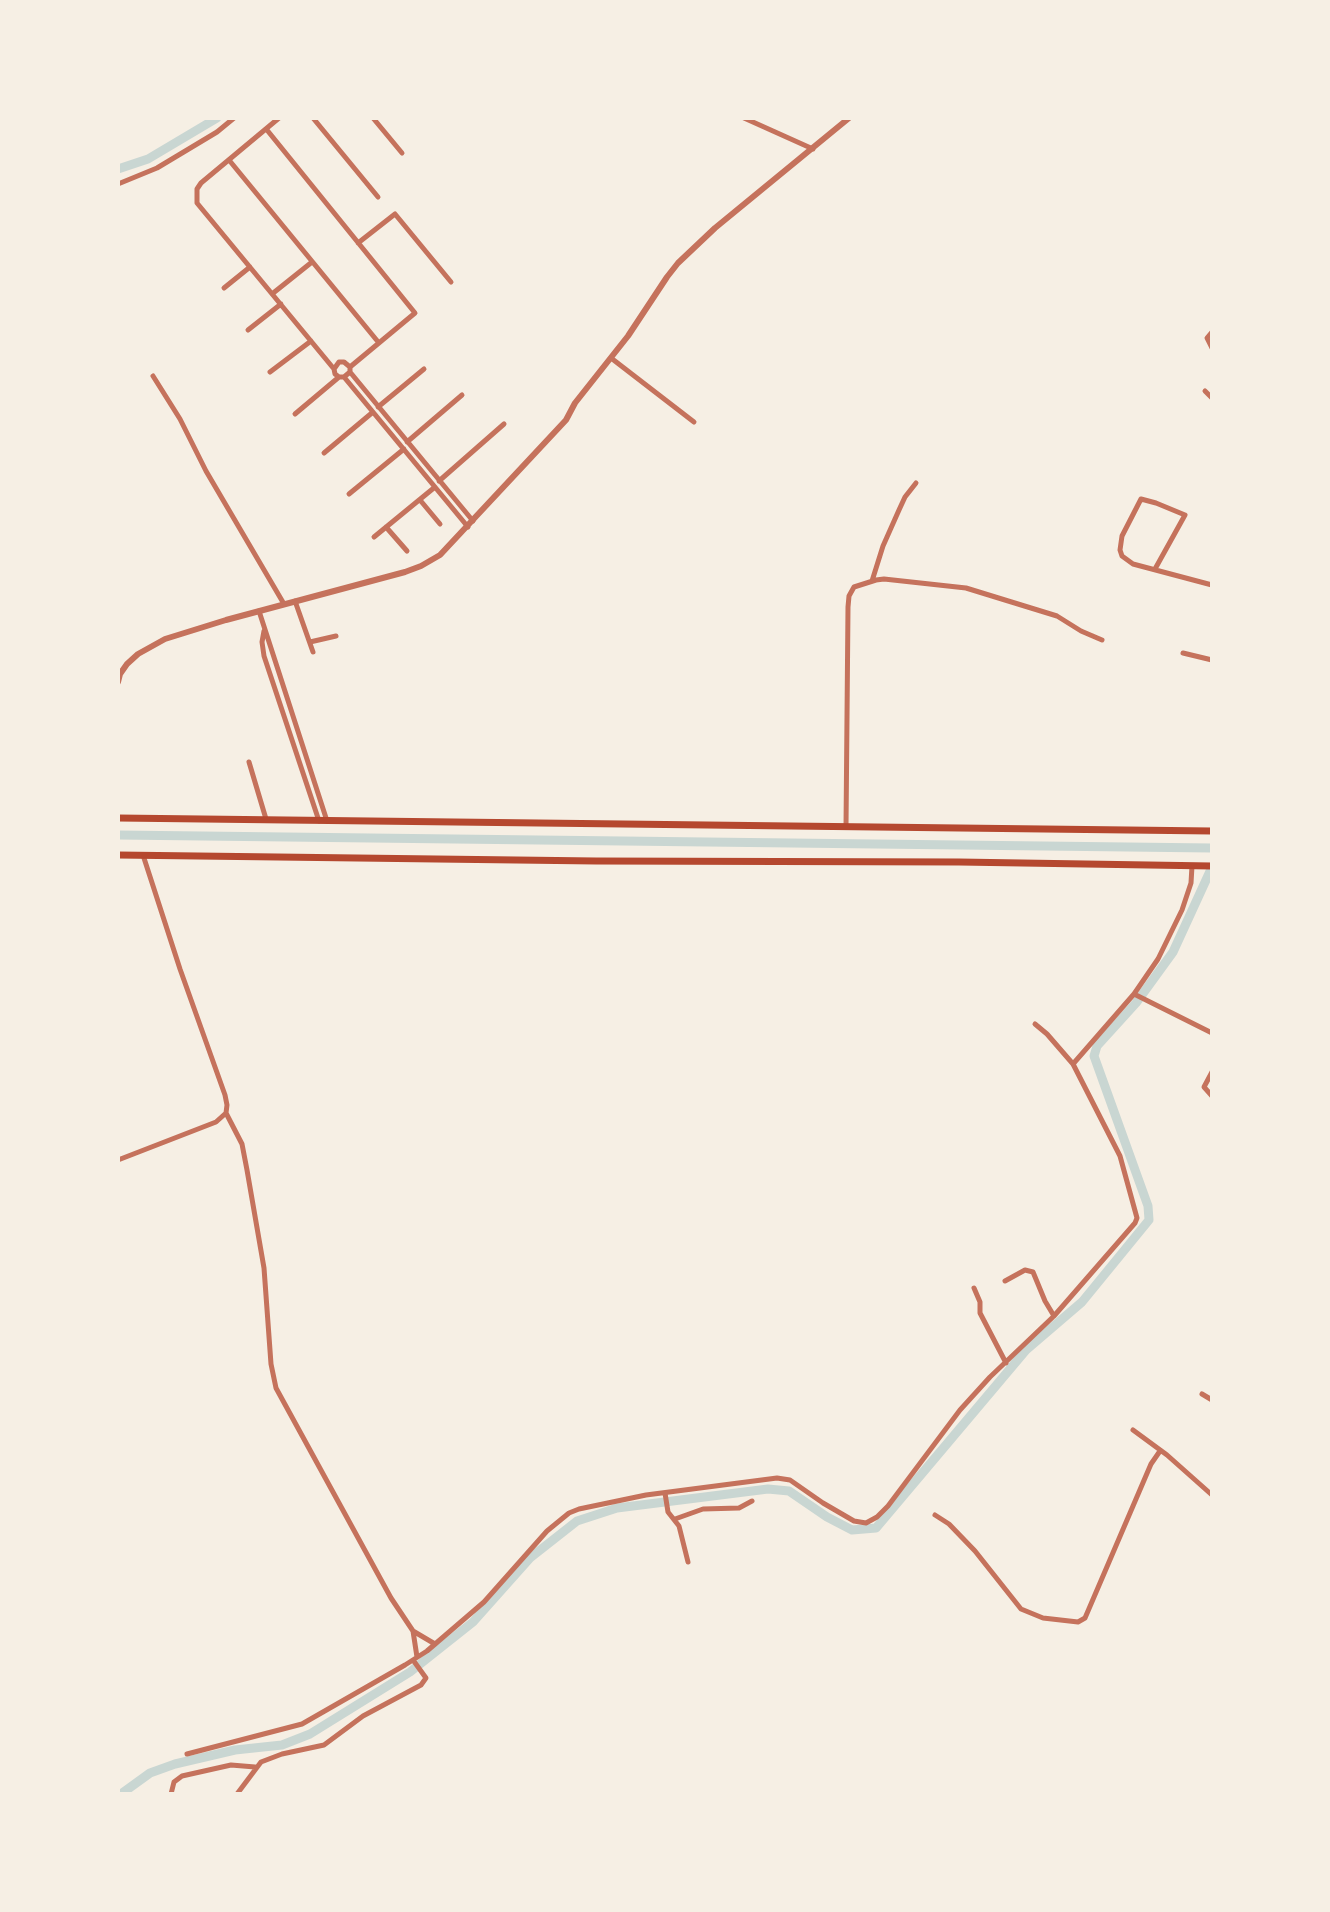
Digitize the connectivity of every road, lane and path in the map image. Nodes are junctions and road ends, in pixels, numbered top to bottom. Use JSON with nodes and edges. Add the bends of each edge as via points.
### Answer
{"nodes":[{"id":1,"x":234,"y":118,"type":"edge"},
{"id":2,"x":279,"y":118,"type":"edge"},
{"id":3,"x":313,"y":118,"type":"edge"},
{"id":4,"x":373,"y":118,"type":"edge"},
{"id":5,"x":744,"y":118,"type":"edge"},
{"id":6,"x":849,"y":118,"type":"edge"},
{"id":7,"x":267,"y":130,"type":"junction"},
{"id":8,"x":813,"y":149,"type":"junction"},
{"id":9,"x":402,"y":153,"type":"dead end"},
{"id":10,"x":229,"y":160,"type":"junction"},
{"id":11,"x":118,"y":184,"type":"edge"},
{"id":12,"x":378,"y":197,"type":"dead end"},
{"id":13,"x":358,"y":243,"type":"junction"},
{"id":14,"x":312,"y":262,"type":"junction"},
{"id":15,"x":250,"y":267,"type":"junction"},
{"id":16,"x":451,"y":282,"type":"dead end"},
{"id":17,"x":224,"y":288,"type":"dead end"},
{"id":18,"x":272,"y":294,"type":"junction"},
{"id":19,"x":281,"y":304,"type":"junction"},
{"id":20,"x":248,"y":330,"type":"dead end"},
{"id":21,"x":1212,"y":332,"type":"edge"},
{"id":22,"x":311,"y":341,"type":"junction"},
{"id":23,"x":379,"y":343,"type":"junction"},
{"id":24,"x":1212,"y":348,"type":"edge"},
{"id":25,"x":611,"y":358,"type":"junction"},
{"id":26,"x":334,"y":369,"type":"junction"},
{"id":27,"x":424,"y":369,"type":"dead end"},
{"id":28,"x":350,"y":370,"type":"junction"},
{"id":29,"x":270,"y":372,"type":"dead end"},
{"id":30,"x":153,"y":376,"type":"dead end"},
{"id":31,"x":342,"y":377,"type":"junction"},
{"id":32,"x":1206,"y":391,"type":"dead end"},
{"id":33,"x":462,"y":395,"type":"dead end"},
{"id":34,"x":1212,"y":398,"type":"edge"},
{"id":35,"x":378,"y":407,"type":"junction"},
{"id":36,"x":373,"y":412,"type":"junction"},
{"id":37,"x":295,"y":414,"type":"dead end"},
{"id":38,"x":694,"y":422,"type":"dead end"},
{"id":39,"x":504,"y":424,"type":"dead end"},
{"id":40,"x":407,"y":442,"type":"junction"},
{"id":41,"x":404,"y":449,"type":"junction"},
{"id":42,"x":324,"y":453,"type":"dead end"},
{"id":43,"x":440,"y":481,"type":"junction"},
{"id":44,"x":916,"y":483,"type":"dead end"},
{"id":45,"x":435,"y":488,"type":"junction"},
{"id":46,"x":349,"y":494,"type":"dead end"},
{"id":47,"x":420,"y":500,"type":"junction"},
{"id":48,"x":473,"y":521,"type":"junction"},
{"id":49,"x":440,"y":524,"type":"dead end"},
{"id":50,"x":386,"y":527,"type":"junction"},
{"id":51,"x":468,"y":527,"type":"junction"},
{"id":52,"x":374,"y":537,"type":"dead end"},
{"id":53,"x":407,"y":551,"type":"dead end"},
{"id":54,"x":1155,"y":569,"type":"junction"},
{"id":55,"x":872,"y":581,"type":"junction"},
{"id":56,"x":1212,"y":585,"type":"edge"},
{"id":57,"x":295,"y":601,"type":"junction"},
{"id":58,"x":284,"y":604,"type":"junction"},
{"id":59,"x":259,"y":611,"type":"junction"},
{"id":60,"x":336,"y":636,"type":"dead end"},
{"id":61,"x":1102,"y":640,"type":"dead end"},
{"id":62,"x":310,"y":642,"type":"junction"},
{"id":63,"x":313,"y":652,"type":"dead end"},
{"id":64,"x":1182,"y":653,"type":"dead end"},
{"id":65,"x":1212,"y":660,"type":"edge"},
{"id":66,"x":118,"y":682,"type":"edge"},
{"id":67,"x":249,"y":762,"type":"dead end"},
{"id":68,"x":118,"y":818,"type":"edge"},
{"id":69,"x":266,"y":819,"type":"junction"},
{"id":70,"x":323,"y":821,"type":"junction"},
{"id":71,"x":846,"y":827,"type":"junction"},
{"id":72,"x":1211,"y":830,"type":"edge"},
{"id":73,"x":118,"y":855,"type":"edge"},
{"id":74,"x":143,"y":855,"type":"junction"},
{"id":75,"x":1194,"y":866,"type":"junction"},
{"id":76,"x":1212,"y":866,"type":"edge"},
{"id":77,"x":1136,"y":995,"type":"junction"},
{"id":78,"x":1035,"y":1024,"type":"dead end"},
{"id":79,"x":1212,"y":1033,"type":"edge"},
{"id":80,"x":1073,"y":1064,"type":"junction"},
{"id":81,"x":1212,"y":1072,"type":"edge"},
{"id":82,"x":1212,"y":1096,"type":"edge"},
{"id":83,"x":226,"y":1113,"type":"junction"},
{"id":84,"x":118,"y":1160,"type":"edge"},
{"id":85,"x":1005,"y":1281,"type":"dead end"},
{"id":86,"x":974,"y":1288,"type":"dead end"},
{"id":87,"x":1054,"y":1316,"type":"junction"},
{"id":88,"x":1006,"y":1363,"type":"junction"},
{"id":89,"x":1202,"y":1394,"type":"dead end"},
{"id":90,"x":1212,"y":1400,"type":"edge"},
{"id":91,"x":1133,"y":1430,"type":"dead end"},
{"id":92,"x":1160,"y":1451,"type":"junction"},
{"id":93,"x":1212,"y":1495,"type":"edge"},
{"id":94,"x":665,"y":1496,"type":"junction"},
{"id":95,"x":752,"y":1501,"type":"dead end"},
{"id":96,"x":935,"y":1515,"type":"dead end"},
{"id":97,"x":675,"y":1518,"type":"junction"},
{"id":98,"x":687,"y":1562,"type":"dead end"},
{"id":99,"x":413,"y":1631,"type":"junction"},
{"id":100,"x":435,"y":1644,"type":"junction"},
{"id":101,"x":416,"y":1660,"type":"junction"},
{"id":102,"x":187,"y":1754,"type":"dead end"},
{"id":103,"x":255,"y":1767,"type":"junction"},
{"id":104,"x":171,"y":1794,"type":"edge"},
{"id":105,"x":237,"y":1794,"type":"edge"}],
"edges":[{"from":1,"to":11,"type":"street","via":[[218,132],[157,168]]},
{"from":2,"to":7,"type":"street"},
{"from":3,"to":12,"type":"street"},
{"from":4,"to":9,"type":"street"},
{"from":5,"to":8,"type":"street"},
{"from":6,"to":8,"type":"street"},
{"from":7,"to":10,"type":"street"},
{"from":7,"to":13,"type":"street"},
{"from":8,"to":25,"type":"street","via":[[678,263]]},
{"from":10,"to":14,"type":"street"},
{"from":10,"to":15,"type":"street","via":[[201,183],[197,203]]},
{"from":13,"to":16,"type":"street","via":[[395,214]]},
{"from":13,"to":23,"type":"street","via":[[415,313]]},
{"from":14,"to":18,"type":"street"},
{"from":14,"to":23,"type":"street"},
{"from":15,"to":17,"type":"street"},
{"from":15,"to":18,"type":"street"},
{"from":18,"to":19,"type":"street"},
{"from":19,"to":20,"type":"street"},
{"from":19,"to":22,"type":"street"},
{"from":21,"to":24,"type":"street","via":[[1207,338]]},
{"from":22,"to":26,"type":"street"},
{"from":22,"to":29,"type":"street"},
{"from":23,"to":28,"type":"street"},
{"from":25,"to":38,"type":"street"},
{"from":25,"to":48,"type":"street","via":[[566,420]]},
{"from":26,"to":28,"type":"street","via":[[341,362],[347,363]]},
{"from":26,"to":31,"type":"street"},
{"from":27,"to":35,"type":"street"},
{"from":28,"to":31,"type":"street"},
{"from":28,"to":35,"type":"street"},
{"from":30,"to":58,"type":"street"},
{"from":31,"to":36,"type":"street"},
{"from":31,"to":37,"type":"street"},
{"from":32,"to":34,"type":"street"},
{"from":33,"to":40,"type":"street"},
{"from":35,"to":40,"type":"street"},
{"from":36,"to":41,"type":"street"},
{"from":36,"to":42,"type":"street"},
{"from":39,"to":43,"type":"street"},
{"from":40,"to":43,"type":"street"},
{"from":41,"to":45,"type":"street"},
{"from":41,"to":46,"type":"street"},
{"from":43,"to":48,"type":"street"},
{"from":44,"to":55,"type":"street","via":[[899,510]]},
{"from":45,"to":47,"type":"street"},
{"from":45,"to":51,"type":"street"},
{"from":47,"to":49,"type":"street"},
{"from":47,"to":50,"type":"street"},
{"from":48,"to":51,"type":"street"},
{"from":50,"to":52,"type":"street"},
{"from":50,"to":53,"type":"street"},
{"from":51,"to":57,"type":"street","via":[[440,555],[421,566]]},
{"from":54,"to":54,"type":"street","via":[[1185,515],[1141,499],[1122,536],[1120,550],[1129,562]]},
{"from":54,"to":56,"type":"street"},
{"from":55,"to":61,"type":"street","via":[[966,588],[1050,613]]},
{"from":55,"to":71,"type":"street","via":[[854,587],[849,596]]},
{"from":57,"to":58,"type":"street"},
{"from":57,"to":62,"type":"street"},
{"from":58,"to":59,"type":"street"},
{"from":59,"to":66,"type":"street","via":[[149,646],[127,664]]},
{"from":59,"to":70,"type":"street","via":[[264,656]]},
{"from":60,"to":62,"type":"street"},
{"from":62,"to":63,"type":"street"},
{"from":64,"to":65,"type":"street"},
{"from":67,"to":69,"type":"street"},
{"from":68,"to":69,"type":"main road"},
{"from":69,"to":70,"type":"main road"},
{"from":70,"to":71,"type":"main road"},
{"from":71,"to":72,"type":"main road"},
{"from":73,"to":74,"type":"main road"},
{"from":74,"to":75,"type":"main road"},
{"from":74,"to":83,"type":"street","via":[[225,1095]]},
{"from":75,"to":76,"type":"main road"},
{"from":75,"to":77,"type":"street","via":[[1178,920]]},
{"from":77,"to":79,"type":"street"},
{"from":77,"to":80,"type":"street"},
{"from":78,"to":80,"type":"street"},
{"from":80,"to":87,"type":"street","via":[[1120,1156],[1137,1218]]},
{"from":81,"to":82,"type":"street","via":[[1204,1087]]},
{"from":83,"to":84,"type":"street","via":[[216,1122]]},
{"from":83,"to":99,"type":"street","via":[[242,1144],[247,1170],[264,1268],[276,1388],[379,1578]]},
{"from":85,"to":87,"type":"street","via":[[1025,1270],[1033,1272]]},
{"from":86,"to":88,"type":"street","via":[[980,1313]]},
{"from":87,"to":88,"type":"street"},
{"from":88,"to":94,"type":"street","via":[[960,1410],[888,1506],[871,1521],[854,1521],[796,1484],[777,1478]]},
{"from":89,"to":90,"type":"street"},
{"from":91,"to":92,"type":"street"},
{"from":92,"to":93,"type":"street"},
{"from":92,"to":96,"type":"street","via":[[1084,1618],[1078,1622],[1042,1618],[1021,1609],[975,1551]]},
{"from":94,"to":97,"type":"street","via":[[668,1512]]},
{"from":94,"to":100,"type":"street","via":[[635,1498],[569,1513],[547,1531],[484,1602]]},
{"from":95,"to":97,"type":"street","via":[[739,1508],[703,1509]]},
{"from":97,"to":98,"type":"street"},
{"from":99,"to":100,"type":"street"},
{"from":99,"to":101,"type":"street"},
{"from":100,"to":101,"type":"street"},
{"from":101,"to":102,"type":"street","via":[[302,1724]]},
{"from":101,"to":103,"type":"street","via":[[426,1678],[421,1685],[363,1716],[324,1745],[271,1757]]},
{"from":103,"to":104,"type":"street","via":[[231,1765],[182,1776],[174,1782]]},
{"from":103,"to":105,"type":"street"}]}
